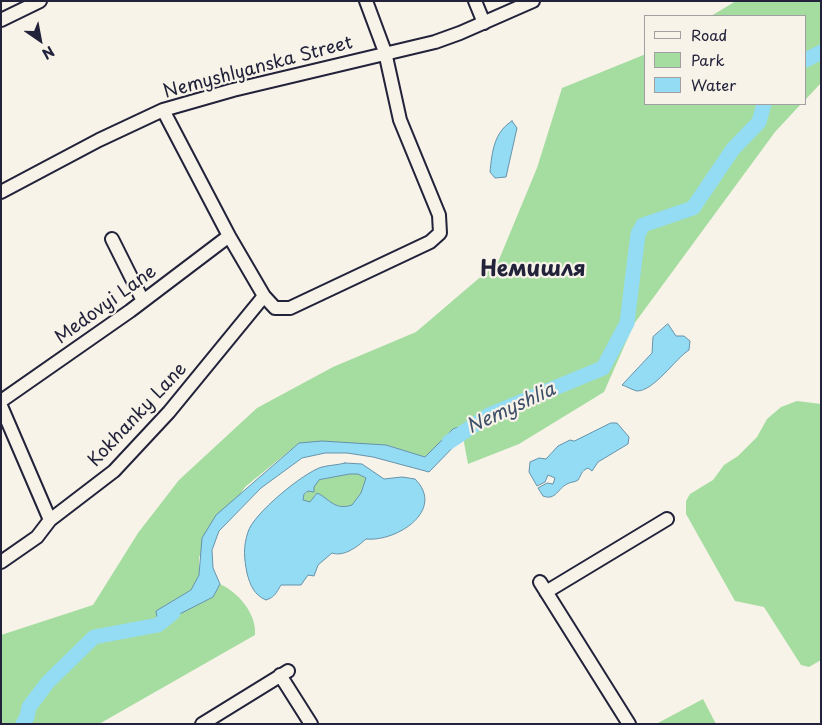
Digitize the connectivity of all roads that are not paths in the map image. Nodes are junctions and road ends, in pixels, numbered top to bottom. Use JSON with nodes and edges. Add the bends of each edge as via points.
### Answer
{"nodes":[{"id":1,"x":40,"y":1,"type":"edge"},
{"id":2,"x":366,"y":1,"type":"edge"},
{"id":3,"x":475,"y":1,"type":"edge"},
{"id":4,"x":534,"y":1,"type":"edge"},
{"id":5,"x":1,"y":20,"type":"edge"},
{"id":6,"x":484,"y":23,"type":"junction"},
{"id":7,"x":385,"y":52,"type":"junction"},
{"id":8,"x":163,"y":110,"type":"junction"},
{"id":9,"x":1,"y":192,"type":"edge"},
{"id":10,"x":229,"y":236,"type":"junction"},
{"id":11,"x":112,"y":239,"type":"dead end"},
{"id":12,"x":264,"y":296,"type":"junction"},
{"id":13,"x":144,"y":301,"type":"junction"},
{"id":14,"x":1,"y":401,"type":"edge"},
{"id":15,"x":1,"y":406,"type":"edge"},
{"id":16,"x":667,"y":519,"type":"dead end"},
{"id":17,"x":50,"y":520,"type":"junction"},
{"id":18,"x":1,"y":562,"type":"edge"},
{"id":19,"x":202,"y":724,"type":"edge"},
{"id":20,"x":310,"y":724,"type":"edge"},
{"id":21,"x":629,"y":724,"type":"edge"}],
"edges":[{"from":1,"to":5,"type":"street"},
{"from":2,"to":7,"type":"street"},
{"from":3,"to":6,"type":"street"},
{"from":4,"to":6,"type":"street","name":"Nemyshlyanska Street"},
{"from":6,"to":7,"type":"street","name":"Nemyshlyanska Street","via":[[435,42]]},
{"from":7,"to":8,"type":"street","name":"Nemyshlyanska Street"},
{"from":7,"to":12,"type":"street","via":[[400,120],[439,215],[440,233],[430,242],[290,308],[275,308]]},
{"from":8,"to":9,"type":"street","name":"Nemyshlyanska Street"},
{"from":8,"to":10,"type":"street"},
{"from":10,"to":12,"type":"street"},
{"from":10,"to":13,"type":"street","name":"Medovyi Lane"},
{"from":11,"to":13,"type":"street"},
{"from":12,"to":17,"type":"street","name":"Kokhanky Lane","via":[[169,412],[114,470]]},
{"from":13,"to":14,"type":"street","name":"Medovyi Lane"},
{"from":15,"to":17,"type":"street"},
{"from":16,"to":21,"type":"street","via":[[543,587]]},
{"from":17,"to":18,"type":"street","name":"Kokhanky Lane","via":[[37,537]]},
{"from":19,"to":20,"type":"street","via":[[284,673]]}]}
